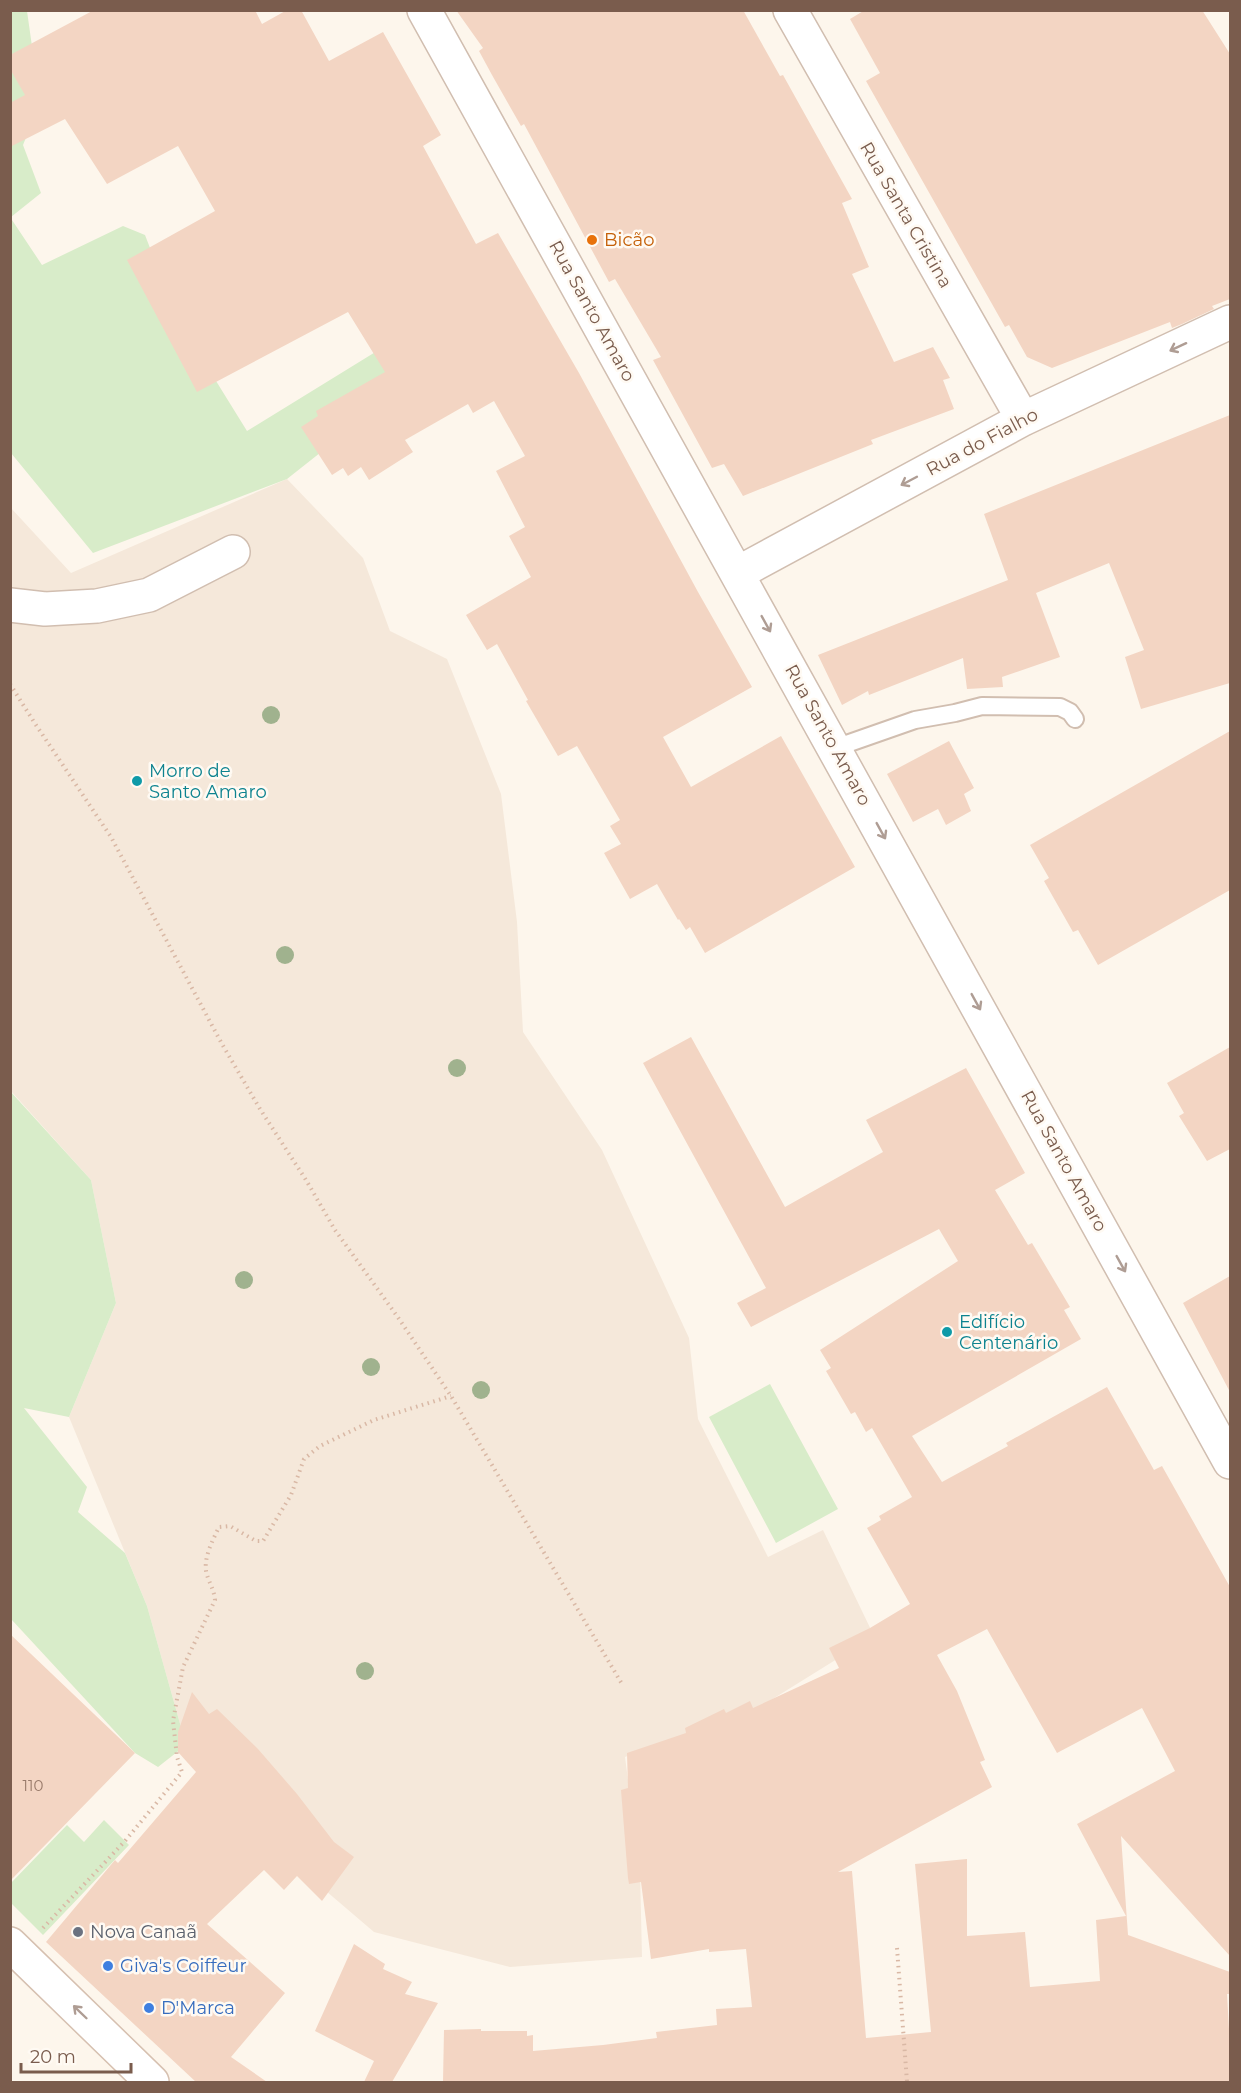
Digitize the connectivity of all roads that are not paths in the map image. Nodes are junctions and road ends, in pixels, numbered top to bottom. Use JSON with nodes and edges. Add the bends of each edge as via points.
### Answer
{"nodes":[{"id":1,"x":424,"y":10,"type":"edge"},
{"id":2,"x":790,"y":10,"type":"edge"},
{"id":3,"x":1230,"y":322,"type":"edge"},
{"id":4,"x":1023,"y":419,"type":"junction"},
{"id":5,"x":233,"y":552,"type":"dead end"},
{"id":6,"x":738,"y":573,"type":"junction"},
{"id":7,"x":10,"y":605,"type":"edge"},
{"id":8,"x":1075,"y":718,"type":"dead end"},
{"id":9,"x":835,"y":748,"type":"junction"},
{"id":10,"x":1230,"y":1462,"type":"edge"},
{"id":11,"x":25,"y":1938,"type":"edge"},
{"id":12,"x":152,"y":2082,"type":"edge"}],
"edges":[{"from":1,"to":6,"type":"street","name":"Rua Santo Amaro"},
{"from":2,"to":4,"type":"street","name":"Rua Santa Cristina"},
{"from":3,"to":4,"type":"street","name":"Rua do Fialho","one_way":true},
{"from":4,"to":6,"type":"street","name":"Rua do Fialho","one_way":true},
{"from":5,"to":7,"type":"street","via":[[149,595],[97,606],[45,609]]},
{"from":6,"to":9,"type":"street","name":"Rua Santo Amaro","one_way":true},
{"from":8,"to":9,"type":"lane","via":[[1060,707],[982,706],[915,720]]},
{"from":9,"to":10,"type":"street","name":"Rua Santo Amaro","one_way":true},
{"from":12,"to":11,"type":"street","one_way":true}]}
